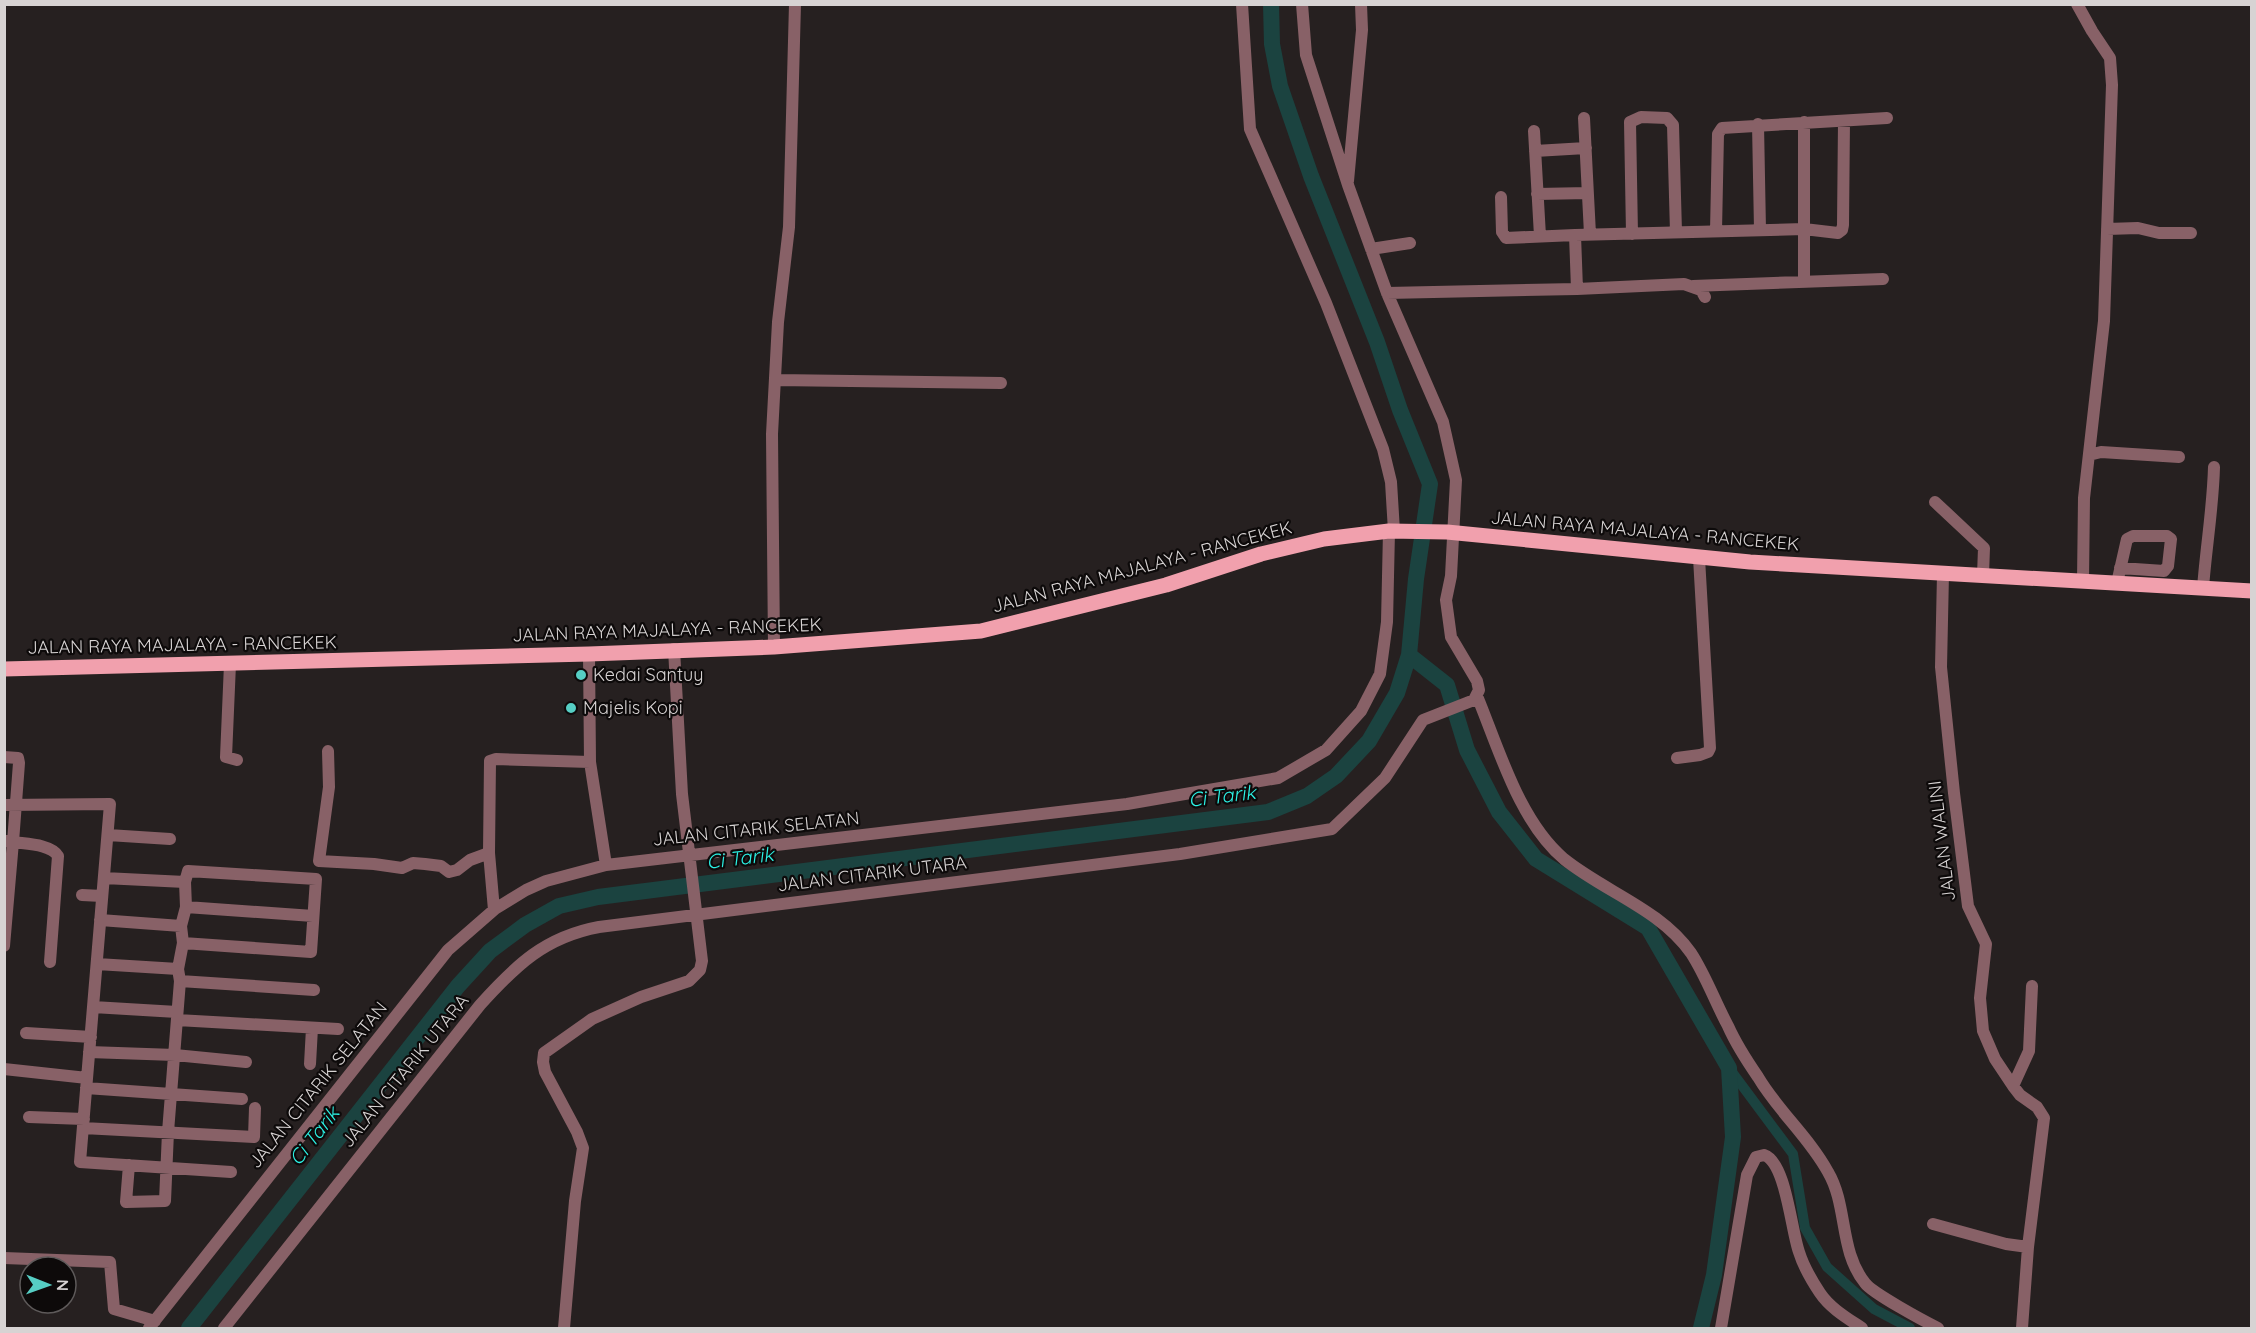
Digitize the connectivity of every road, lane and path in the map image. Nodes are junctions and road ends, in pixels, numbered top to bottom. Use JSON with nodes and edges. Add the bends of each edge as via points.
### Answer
{"nodes":[{"id":1,"x":795,"y":4,"type":"edge"},
{"id":2,"x":1242,"y":4,"type":"edge"},
{"id":3,"x":1302,"y":4,"type":"edge"},
{"id":4,"x":1361,"y":4,"type":"edge"},
{"id":5,"x":2078,"y":4,"type":"edge"},
{"id":6,"x":1584,"y":118,"type":"dead end"},
{"id":7,"x":1887,"y":118,"type":"dead end"},
{"id":8,"x":1844,"y":121,"type":"junction"},
{"id":9,"x":1803,"y":122,"type":"junction"},
{"id":10,"x":1758,"y":124,"type":"junction"},
{"id":11,"x":1534,"y":131,"type":"dead end"},
{"id":12,"x":1586,"y":148,"type":"junction"},
{"id":13,"x":1534,"y":151,"type":"junction"},
{"id":14,"x":1348,"y":185,"type":"junction"},
{"id":15,"x":1537,"y":194,"type":"junction"},
{"id":16,"x":1588,"y":194,"type":"junction"},
{"id":17,"x":1501,"y":197,"type":"dead end"},
{"id":18,"x":1804,"y":229,"type":"junction"},
{"id":19,"x":2107,"y":229,"type":"junction"},
{"id":20,"x":1760,"y":230,"type":"junction"},
{"id":21,"x":1676,"y":231,"type":"junction"},
{"id":22,"x":1716,"y":231,"type":"junction"},
{"id":23,"x":2191,"y":232,"type":"dead end"},
{"id":24,"x":1590,"y":234,"type":"junction"},
{"id":25,"x":1632,"y":234,"type":"junction"},
{"id":26,"x":1575,"y":235,"type":"junction"},
{"id":27,"x":1540,"y":236,"type":"junction"},
{"id":28,"x":1410,"y":243,"type":"dead end"},
{"id":29,"x":1371,"y":249,"type":"junction"},
{"id":30,"x":1883,"y":279,"type":"dead end"},
{"id":31,"x":1804,"y":282,"type":"junction"},
{"id":32,"x":1693,"y":286,"type":"junction"},
{"id":33,"x":1577,"y":289,"type":"junction"},
{"id":34,"x":1388,"y":293,"type":"junction"},
{"id":35,"x":1705,"y":297,"type":"dead end"},
{"id":36,"x":776,"y":380,"type":"junction"},
{"id":37,"x":1001,"y":382,"type":"dead end"},
{"id":38,"x":2089,"y":455,"type":"junction"},
{"id":39,"x":2179,"y":457,"type":"dead end"},
{"id":40,"x":2214,"y":466,"type":"dead end"},
{"id":41,"x":1935,"y":502,"type":"dead end"},
{"id":42,"x":1397,"y":531,"type":"junction"},
{"id":43,"x":1450,"y":532,"type":"junction"},
{"id":44,"x":1699,"y":558,"type":"junction"},
{"id":45,"x":1943,"y":574,"type":"junction"},
{"id":46,"x":1983,"y":575,"type":"junction"},
{"id":47,"x":2119,"y":575,"type":"junction"},
{"id":48,"x":2083,"y":581,"type":"junction"},
{"id":49,"x":2203,"y":588,"type":"junction"},
{"id":50,"x":2252,"y":591,"type":"edge"},
{"id":51,"x":774,"y":647,"type":"junction"},
{"id":52,"x":674,"y":650,"type":"junction"},
{"id":53,"x":589,"y":654,"type":"junction"},
{"id":54,"x":230,"y":664,"type":"junction"},
{"id":55,"x":4,"y":669,"type":"edge"},
{"id":56,"x":1475,"y":698,"type":"junction"},
{"id":57,"x":328,"y":751,"type":"dead end"},
{"id":58,"x":4,"y":757,"type":"edge"},
{"id":59,"x":1677,"y":758,"type":"dead end"},
{"id":60,"x":237,"y":760,"type":"dead end"},
{"id":61,"x":590,"y":762,"type":"junction"},
{"id":62,"x":4,"y":805,"type":"edge"},
{"id":63,"x":108,"y":835,"type":"junction"},
{"id":64,"x":170,"y":839,"type":"dead end"},
{"id":65,"x":9,"y":841,"type":"edge"},
{"id":66,"x":489,"y":853,"type":"junction"},
{"id":67,"x":689,"y":857,"type":"junction"},
{"id":68,"x":606,"y":865,"type":"junction"},
{"id":69,"x":104,"y":878,"type":"junction"},
{"id":70,"x":185,"y":882,"type":"junction"},
{"id":71,"x":82,"y":895,"type":"dead end"},
{"id":72,"x":102,"y":896,"type":"junction"},
{"id":73,"x":186,"y":907,"type":"junction"},
{"id":74,"x":494,"y":910,"type":"junction"},
{"id":75,"x":696,"y":912,"type":"junction"},
{"id":76,"x":313,"y":916,"type":"junction"},
{"id":77,"x":100,"y":920,"type":"junction"},
{"id":78,"x":181,"y":926,"type":"junction"},
{"id":79,"x":183,"y":943,"type":"junction"},
{"id":80,"x":4,"y":946,"type":"edge"},
{"id":81,"x":50,"y":962,"type":"dead end"},
{"id":82,"x":97,"y":964,"type":"junction"},
{"id":83,"x":179,"y":975,"type":"junction"},
{"id":84,"x":2032,"y":986,"type":"dead end"},
{"id":85,"x":314,"y":990,"type":"dead end"},
{"id":86,"x":93,"y":1007,"type":"junction"},
{"id":87,"x":177,"y":1016,"type":"junction"},
{"id":88,"x":312,"y":1028,"type":"junction"},
{"id":89,"x":338,"y":1029,"type":"dead end"},
{"id":90,"x":26,"y":1033,"type":"dead end"},
{"id":91,"x":91,"y":1037,"type":"junction"},
{"id":92,"x":89,"y":1053,"type":"junction"},
{"id":93,"x":175,"y":1055,"type":"junction"},
{"id":94,"x":246,"y":1062,"type":"dead end"},
{"id":95,"x":310,"y":1064,"type":"dead end"},
{"id":96,"x":4,"y":1069,"type":"edge"},
{"id":97,"x":87,"y":1083,"type":"junction"},
{"id":98,"x":2013,"y":1086,"type":"junction"},
{"id":99,"x":172,"y":1094,"type":"junction"},
{"id":100,"x":242,"y":1099,"type":"dead end"},
{"id":101,"x":255,"y":1108,"type":"dead end"},
{"id":102,"x":29,"y":1117,"type":"dead end"},
{"id":103,"x":83,"y":1124,"type":"junction"},
{"id":104,"x":168,"y":1132,"type":"junction"},
{"id":105,"x":129,"y":1165,"type":"junction"},
{"id":106,"x":168,"y":1168,"type":"junction"},
{"id":107,"x":231,"y":1172,"type":"dead end"},
{"id":108,"x":1933,"y":1224,"type":"dead end"},
{"id":109,"x":2028,"y":1247,"type":"junction"},
{"id":110,"x":4,"y":1258,"type":"edge"},
{"id":111,"x":152,"y":1325,"type":"edge"},
{"id":112,"x":224,"y":1329,"type":"edge"},
{"id":113,"x":564,"y":1329,"type":"edge"},
{"id":114,"x":1721,"y":1329,"type":"edge"},
{"id":115,"x":1862,"y":1329,"type":"edge"},
{"id":116,"x":1938,"y":1329,"type":"edge"},
{"id":117,"x":2022,"y":1329,"type":"edge"}],
"edges":[{"from":1,"to":36,"type":"street","via":[[789,226]]},
{"from":2,"to":42,"type":"street","name":"JALAN CITARIK SELATAN","via":[[1250,129],[1326,303],[1383,449]]},
{"from":3,"to":14,"type":"street","via":[[1306,55]]},
{"from":4,"to":14,"type":"street"},
{"from":5,"to":19,"type":"street","via":[[2110,58]]},
{"from":6,"to":12,"type":"street"},
{"from":7,"to":8,"type":"street"},
{"from":8,"to":9,"type":"street"},
{"from":8,"to":18,"type":"street","via":[[1842,230],[1835,233]]},
{"from":9,"to":10,"type":"street"},
{"from":9,"to":18,"type":"street"},
{"from":10,"to":20,"type":"street"},
{"from":10,"to":22,"type":"street","via":[[1725,126],[1718,134]]},
{"from":11,"to":13,"type":"street"},
{"from":12,"to":13,"type":"street"},
{"from":12,"to":16,"type":"street"},
{"from":13,"to":15,"type":"street"},
{"from":14,"to":29,"type":"street"},
{"from":15,"to":16,"type":"street"},
{"from":15,"to":27,"type":"street"},
{"from":16,"to":24,"type":"street"},
{"from":17,"to":27,"type":"street","via":[[1502,232],[1506,238]]},
{"from":18,"to":20,"type":"street"},
{"from":18,"to":31,"type":"street"},
{"from":19,"to":23,"type":"street"},
{"from":19,"to":38,"type":"street","via":[[2104,321]]},
{"from":20,"to":22,"type":"street"},
{"from":21,"to":22,"type":"street"},
{"from":21,"to":25,"type":"street"},
{"from":21,"to":25,"type":"street","via":[[1673,125],[1667,118],[1641,117],[1630,122]]},
{"from":24,"to":25,"type":"street"},
{"from":24,"to":26,"type":"street"},
{"from":26,"to":27,"type":"street"},
{"from":26,"to":33,"type":"street"},
{"from":28,"to":29,"type":"street"},
{"from":29,"to":34,"type":"street"},
{"from":30,"to":31,"type":"street"},
{"from":31,"to":32,"type":"street"},
{"from":32,"to":33,"type":"street"},
{"from":32,"to":35,"type":"street"},
{"from":33,"to":34,"type":"street"},
{"from":34,"to":43,"type":"street","via":[[1443,422],[1456,480]]},
{"from":36,"to":37,"type":"street"},
{"from":36,"to":51,"type":"street","via":[[772,434]]},
{"from":38,"to":39,"type":"street","via":[[2101,452]]},
{"from":38,"to":48,"type":"street","via":[[2082,524]]},
{"from":40,"to":49,"type":"street"},
{"from":41,"to":46,"type":"street","via":[[1984,548]]},
{"from":42,"to":43,"type":"main road","name":"JALAN RAYA MAJALAYA - RANCEKEK"},
{"from":42,"to":51,"type":"main road","name":"JALAN RAYA MAJALAYA - RANCEKEK","via":[[1324,539],[1261,554],[1166,585],[981,631]]},
{"from":42,"to":67,"type":"street","name":"JALAN CITARIK SELATAN","via":[[1380,674],[1361,711],[1326,750],[1278,778],[1127,804]]},
{"from":43,"to":44,"type":"main road","name":"JALAN RAYA MAJALAYA - RANCEKEK"},
{"from":43,"to":56,"type":"street","via":[[1451,576],[1446,600],[1451,637],[1477,681],[1479,690]]},
{"from":44,"to":45,"type":"main road","name":"JALAN RAYA MAJALAYA - RANCEKEK"},
{"from":44,"to":59,"type":"street","via":[[1710,748],[1700,755]]},
{"from":45,"to":46,"type":"main road","name":"JALAN RAYA MAJALAYA - RANCEKEK"},
{"from":45,"to":98,"type":"street","name":"JALAN WALINI","via":[[1941,668],[1968,906],[1986,944],[1980,998],[1983,1031]]},
{"from":46,"to":48,"type":"main road","name":"JALAN RAYA MAJALAYA - RANCEKEK"},
{"from":47,"to":47,"type":"street","via":[[2164,571],[2170,540],[2167,536],[2129,537]]},
{"from":47,"to":48,"type":"main road","name":"JALAN RAYA MAJALAYA - RANCEKEK"},
{"from":47,"to":49,"type":"main road","name":"JALAN RAYA MAJALAYA - RANCEKEK"},
{"from":49,"to":50,"type":"main road","name":"JALAN RAYA MAJALAYA - RANCEKEK"},
{"from":51,"to":52,"type":"main road","name":"JALAN RAYA MAJALAYA - RANCEKEK"},
{"from":52,"to":53,"type":"main road","name":"JALAN RAYA MAJALAYA - RANCEKEK"},
{"from":52,"to":67,"type":"street"},
{"from":53,"to":54,"type":"main road","name":"JALAN RAYA MAJALAYA - RANCEKEK"},
{"from":53,"to":61,"type":"street"},
{"from":54,"to":55,"type":"main road","name":"JALAN RAYA MAJALAYA - RANCEKEK"},
{"from":54,"to":60,"type":"street","via":[[226,756]]},
{"from":56,"to":75,"type":"street","name":"JALAN CITARIK UTARA","via":[[1423,720],[1384,778],[1332,829],[1180,854]]},
{"from":56,"to":116,"type":"street","via":[[1534,825],[1562,857],[1666,925],[1690,952],[1759,1080],[1830,1174],[1850,1257],[1865,1285]]},
{"from":57,"to":66,"type":"street","via":[[329,788],[319,861],[402,868],[417,863],[441,866],[449,872]]},
{"from":58,"to":65,"type":"street","via":[[18,758],[19,763]]},
{"from":61,"to":66,"type":"street","via":[[490,761]]},
{"from":61,"to":68,"type":"street"},
{"from":62,"to":63,"type":"street","via":[[110,804]]},
{"from":63,"to":64,"type":"street"},
{"from":63,"to":69,"type":"street"},
{"from":65,"to":80,"type":"street"},
{"from":65,"to":81,"type":"street","via":[[49,849],[58,856]]},
{"from":66,"to":74,"type":"street"},
{"from":67,"to":68,"type":"street","name":"JALAN CITARIK SELATAN"},
{"from":67,"to":75,"type":"street"},
{"from":68,"to":74,"type":"street","name":"JALAN CITARIK SELATAN","via":[[546,881]]},
{"from":69,"to":70,"type":"street"},
{"from":69,"to":72,"type":"street"},
{"from":70,"to":73,"type":"street"},
{"from":70,"to":76,"type":"street","via":[[192,870],[316,879]]},
{"from":71,"to":72,"type":"street"},
{"from":72,"to":77,"type":"street"},
{"from":73,"to":76,"type":"street"},
{"from":73,"to":78,"type":"street"},
{"from":74,"to":111,"type":"street","name":"JALAN CITARIK SELATAN","via":[[448,950]]},
{"from":75,"to":112,"type":"street","name":"JALAN CITARIK UTARA","via":[[574,932],[533,953],[505,977]]},
{"from":75,"to":113,"type":"street","via":[[702,961],[696,975],[592,1019],[544,1053],[545,1072],[583,1148]]},
{"from":76,"to":79,"type":"street","via":[[311,952]]},
{"from":77,"to":78,"type":"street"},
{"from":77,"to":82,"type":"street"},
{"from":78,"to":79,"type":"street"},
{"from":79,"to":83,"type":"street"},
{"from":82,"to":83,"type":"street"},
{"from":82,"to":86,"type":"street"},
{"from":83,"to":85,"type":"street"},
{"from":83,"to":87,"type":"street"},
{"from":84,"to":98,"type":"street","via":[[2029,1051]]},
{"from":86,"to":87,"type":"street"},
{"from":86,"to":91,"type":"street"},
{"from":87,"to":88,"type":"street"},
{"from":87,"to":93,"type":"street"},
{"from":88,"to":89,"type":"street"},
{"from":88,"to":95,"type":"street"},
{"from":90,"to":91,"type":"street"},
{"from":91,"to":92,"type":"street"},
{"from":92,"to":93,"type":"street"},
{"from":92,"to":97,"type":"street"},
{"from":93,"to":94,"type":"street"},
{"from":93,"to":99,"type":"street"},
{"from":96,"to":97,"type":"street"},
{"from":97,"to":99,"type":"street"},
{"from":97,"to":103,"type":"street"},
{"from":98,"to":109,"type":"street","name":"JALAN WALINI","via":[[2044,1118]]},
{"from":99,"to":100,"type":"street"},
{"from":99,"to":104,"type":"street"},
{"from":101,"to":104,"type":"street","via":[[254,1137]]},
{"from":102,"to":103,"type":"street"},
{"from":103,"to":104,"type":"street"},
{"from":103,"to":105,"type":"street","via":[[80,1162]]},
{"from":104,"to":106,"type":"street"},
{"from":105,"to":106,"type":"street"},
{"from":105,"to":106,"type":"street","via":[[126,1202],[165,1201]]},
{"from":106,"to":107,"type":"street"},
{"from":108,"to":109,"type":"street"},
{"from":109,"to":117,"type":"street","name":"JALAN WALINI"},
{"from":110,"to":111,"type":"street","via":[[110,1262],[114,1309]]},
{"from":114,"to":115,"type":"street","via":[[1747,1175],[1756,1156],[1764,1155],[1773,1160],[1781,1178],[1799,1254],[1820,1293]]}]}
